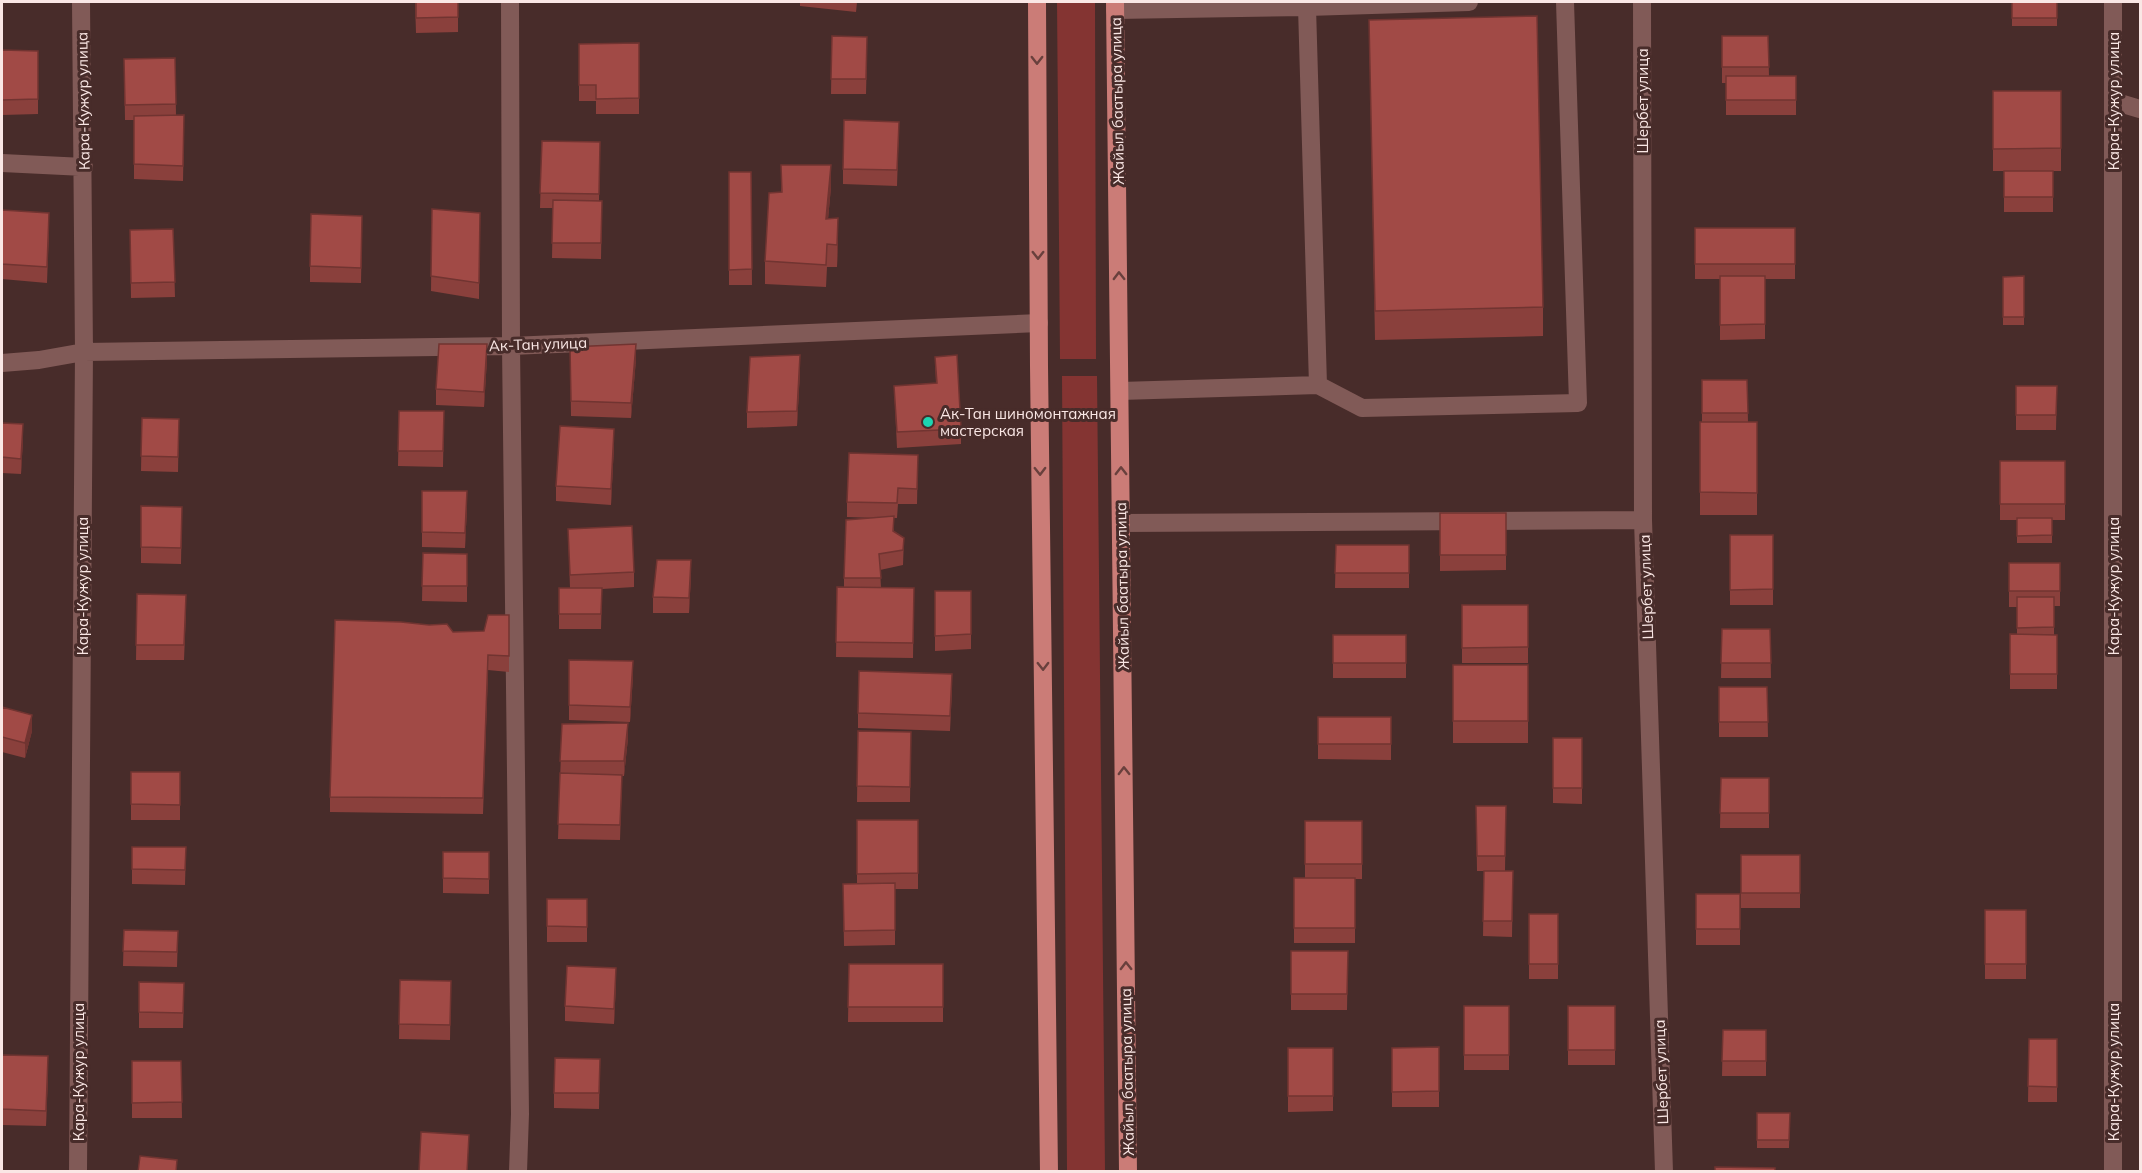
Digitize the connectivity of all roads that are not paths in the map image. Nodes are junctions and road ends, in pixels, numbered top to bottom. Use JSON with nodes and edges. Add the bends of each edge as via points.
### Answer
{"nodes":[{"id":1,"x":81,"y":2,"type":"edge"},
{"id":2,"x":510,"y":2,"type":"edge"},
{"id":3,"x":1037,"y":2,"type":"edge"},
{"id":4,"x":1469,"y":2,"type":"edge"},
{"id":5,"x":1565,"y":2,"type":"edge"},
{"id":6,"x":1642,"y":2,"type":"edge"},
{"id":7,"x":2113,"y":2,"type":"edge"},
{"id":8,"x":1115,"y":6,"type":"edge"},
{"id":9,"x":1307,"y":7,"type":"junction"},
{"id":10,"x":2113,"y":101,"type":"junction"},
{"id":11,"x":2140,"y":110,"type":"edge"},
{"id":12,"x":2,"y":163,"type":"edge"},
{"id":13,"x":84,"y":167,"type":"junction"},
{"id":14,"x":1039,"y":323,"type":"junction"},
{"id":15,"x":511,"y":346,"type":"junction"},
{"id":16,"x":84,"y":352,"type":"junction"},
{"id":17,"x":2,"y":363,"type":"edge"},
{"id":18,"x":1318,"y":385,"type":"junction"},
{"id":19,"x":1120,"y":392,"type":"junction"},
{"id":20,"x":1643,"y":520,"type":"junction"},
{"id":21,"x":1121,"y":523,"type":"junction"},
{"id":22,"x":78,"y":1172,"type":"edge"},
{"id":23,"x":518,"y":1172,"type":"edge"},
{"id":24,"x":1048,"y":1172,"type":"edge"},
{"id":25,"x":1128,"y":1172,"type":"edge"},
{"id":26,"x":1664,"y":1172,"type":"edge"},
{"id":27,"x":2113,"y":1172,"type":"edge"}],
"edges":[{"from":1,"to":13,"type":"street","name":"Кара-Кужур улица"},
{"from":2,"to":15,"type":"street"},
{"from":3,"to":14,"type":"main road","one_way":true},
{"from":4,"to":9,"type":"street"},
{"from":5,"to":18,"type":"street","via":[[1578,403],[1362,408]]},
{"from":6,"to":20,"type":"street","name":"Шербет улица"},
{"from":7,"to":10,"type":"street","name":"Кара-Кужур улица"},
{"from":8,"to":9,"type":"street"},
{"from":19,"to":8,"type":"main road","name":"Жайыл баатыра улица","one_way":true},
{"from":9,"to":18,"type":"street"},
{"from":10,"to":11,"type":"street"},
{"from":10,"to":27,"type":"street","name":"Кара-Кужур улица"},
{"from":12,"to":13,"type":"street"},
{"from":13,"to":16,"type":"street","name":"Кара-Кужур улица"},
{"from":14,"to":15,"type":"street","name":"Ак-Тан улица"},
{"from":14,"to":24,"type":"main road","one_way":true},
{"from":15,"to":16,"type":"street","name":"Ак-Тан улица"},
{"from":15,"to":23,"type":"street"},
{"from":16,"to":17,"type":"street","name":"Ак-Тан улица"},
{"from":16,"to":22,"type":"street","name":"Кара-Кужур улица"},
{"from":18,"to":19,"type":"street"},
{"from":21,"to":19,"type":"main road","name":"Жайыл баатыра улица","one_way":true},
{"from":20,"to":21,"type":"street"},
{"from":20,"to":26,"type":"street","name":"Шербет улица"},
{"from":25,"to":21,"type":"main road","name":"Жайыл баатыра улица","one_way":true}]}
